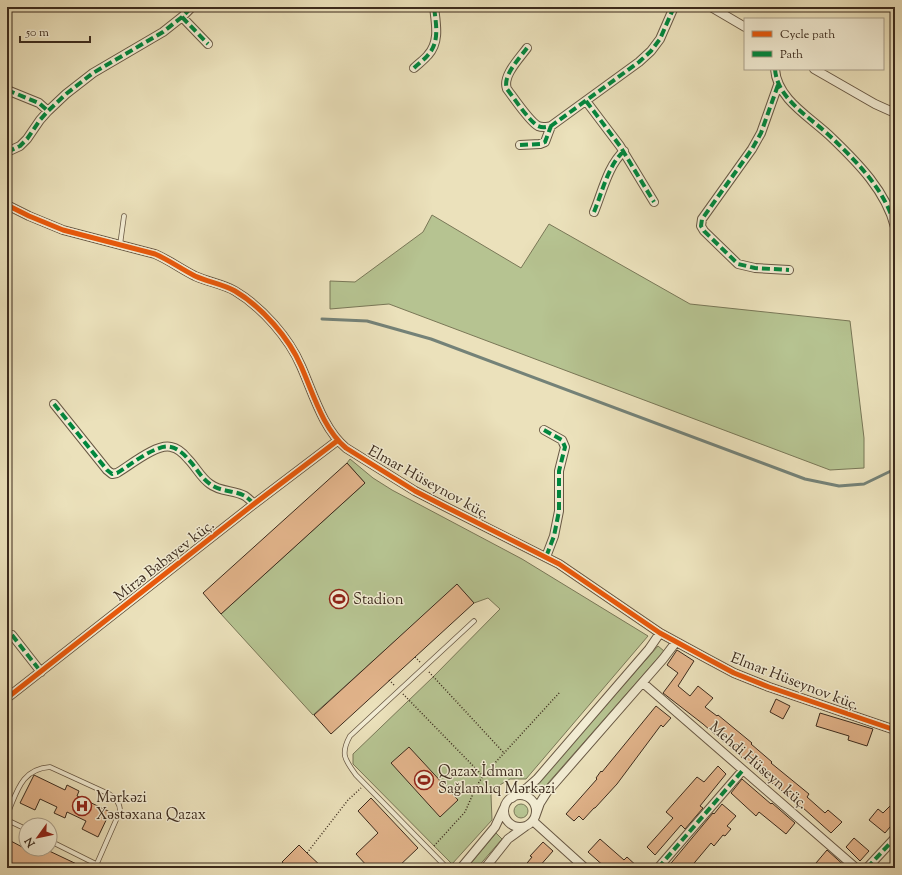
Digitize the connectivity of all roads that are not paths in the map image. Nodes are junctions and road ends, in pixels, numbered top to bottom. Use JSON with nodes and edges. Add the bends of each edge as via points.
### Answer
{"nodes":[{"id":1,"x":192,"y":7,"type":"edge"},
{"id":2,"x":434,"y":7,"type":"edge"},
{"id":3,"x":674,"y":7,"type":"edge"},
{"id":4,"x":711,"y":7,"type":"edge"},
{"id":5,"x":182,"y":17,"type":"junction"},
{"id":6,"x":744,"y":26,"type":"edge"},
{"id":7,"x":208,"y":44,"type":"dead end"},
{"id":8,"x":527,"y":48,"type":"dead end"},
{"id":9,"x":414,"y":68,"type":"dead end"},
{"id":10,"x":775,"y":70,"type":"edge"},
{"id":11,"x":816,"y":70,"type":"edge"},
{"id":12,"x":778,"y":85,"type":"junction"},
{"id":13,"x":7,"y":90,"type":"edge"},
{"id":14,"x":586,"y":101,"type":"junction"},
{"id":15,"x":48,"y":111,"type":"junction"},
{"id":16,"x":895,"y":113,"type":"edge"},
{"id":17,"x":551,"y":126,"type":"junction"},
{"id":18,"x":520,"y":145,"type":"dead end"},
{"id":19,"x":624,"y":151,"type":"junction"},
{"id":20,"x":7,"y":152,"type":"edge"},
{"id":21,"x":654,"y":202,"type":"dead end"},
{"id":22,"x":7,"y":205,"type":"edge"},
{"id":23,"x":594,"y":212,"type":"dead end"},
{"id":24,"x":124,"y":216,"type":"dead end"},
{"id":25,"x":895,"y":227,"type":"edge"},
{"id":26,"x":120,"y":245,"type":"junction"},
{"id":27,"x":789,"y":270,"type":"dead end"},
{"id":28,"x":54,"y":404,"type":"dead end"},
{"id":29,"x":544,"y":430,"type":"dead end"},
{"id":30,"x":337,"y":441,"type":"junction"},
{"id":31,"x":254,"y":504,"type":"junction"},
{"id":32,"x":546,"y":557,"type":"junction"},
{"id":33,"x":474,"y":621,"type":"dead end"},
{"id":34,"x":660,"y":633,"type":"junction"},
{"id":35,"x":12,"y":635,"type":"dead end"},
{"id":36,"x":676,"y":642,"type":"junction"},
{"id":37,"x":41,"y":672,"type":"junction"},
{"id":38,"x":643,"y":683,"type":"junction"},
{"id":39,"x":7,"y":698,"type":"edge"},
{"id":40,"x":895,"y":730,"type":"edge"},
{"id":41,"x":743,"y":770,"type":"junction"},
{"id":42,"x":512,"y":798,"type":"junction"},
{"id":43,"x":505,"y":806,"type":"junction"},
{"id":44,"x":7,"y":815,"type":"edge"},
{"id":45,"x":7,"y":820,"type":"edge"},
{"id":46,"x":532,"y":821,"type":"junction"},
{"id":47,"x":18,"y":826,"type":"edge"},
{"id":48,"x":895,"y":838,"type":"edge"},
{"id":49,"x":58,"y":845,"type":"edge"},
{"id":50,"x":96,"y":866,"type":"edge"},
{"id":51,"x":447,"y":868,"type":"edge"},
{"id":52,"x":461,"y":868,"type":"edge"},
{"id":53,"x":485,"y":868,"type":"edge"},
{"id":54,"x":585,"y":868,"type":"edge"},
{"id":55,"x":658,"y":868,"type":"edge"},
{"id":56,"x":856,"y":868,"type":"edge"},
{"id":57,"x":867,"y":868,"type":"edge"}],
"edges":[{"from":1,"to":5,"type":"street"},
{"from":2,"to":9,"type":"street","via":[[436,41],[428,55]]},
{"from":3,"to":14,"type":"street","via":[[652,51]]},
{"from":4,"to":6,"type":"street"},
{"from":5,"to":7,"type":"street"},
{"from":5,"to":15,"type":"street","via":[[163,32],[93,72]]},
{"from":8,"to":17,"type":"street","via":[[506,77],[505,84],[537,125],[544,128]]},
{"from":10,"to":12,"type":"street"},
{"from":11,"to":16,"type":"street"},
{"from":12,"to":25,"type":"street","via":[[784,96],[831,137],[864,171],[883,198]]},
{"from":12,"to":27,"type":"street","via":[[761,133],[702,219],[701,226],[738,264]]},
{"from":13,"to":15,"type":"street","via":[[39,103]]},
{"from":14,"to":17,"type":"street"},
{"from":14,"to":19,"type":"street"},
{"from":15,"to":20,"type":"street","via":[[27,139],[20,146]]},
{"from":17,"to":18,"type":"street","via":[[545,142]]},
{"from":19,"to":21,"type":"street"},
{"from":19,"to":23,"type":"street","via":[[613,163]]},
{"from":22,"to":26,"type":"street","name":"Elmar Hüseynov küç.","via":[[62,230]]},
{"from":24,"to":26,"type":"lane"},
{"from":26,"to":30,"type":"street","name":"Elmar Hüseynov küç.","via":[[165,258],[195,276],[223,285],[257,308],[291,346]]},
{"from":28,"to":31,"type":"street","via":[[112,474],[154,450],[171,446],[181,452],[212,485],[246,496]]},
{"from":29,"to":32,"type":"street","via":[[562,440],[565,447],[559,471],[559,510],[554,536]]},
{"from":30,"to":31,"type":"street","name":"Mirzə Babayev küç."},
{"from":30,"to":32,"type":"street","name":"Elmar Hüseynov küç.","via":[[421,494]]},
{"from":31,"to":37,"type":"street","name":"Mirzə Babayev küç."},
{"from":32,"to":34,"type":"street","name":"Elmar Hüseynov küç."},
{"from":33,"to":51,"type":"lane","via":[[350,736],[344,754],[348,764],[365,784]]},
{"from":34,"to":36,"type":"street","name":"Elmar Hüseynov küç."},
{"from":34,"to":42,"type":"street","via":[[533,783]]},
{"from":35,"to":37,"type":"street"},
{"from":36,"to":38,"type":"street"},
{"from":36,"to":40,"type":"street","name":"Elmar Hüseynov küç.","via":[[734,673]]},
{"from":37,"to":39,"type":"street","name":"Mirzə Babayev küç."},
{"from":38,"to":41,"type":"street","name":"Mehdi Hüseyn küç."},
{"from":38,"to":46,"type":"street","via":[[547,792]]},
{"from":41,"to":55,"type":"street"},
{"from":41,"to":56,"type":"street","name":"Mehdi Hüseyn küç."},
{"from":42,"to":43,"type":"street"},
{"from":42,"to":46,"type":"street","via":[[521,795],[530,799],[536,807]]},
{"from":43,"to":46,"type":"street","via":[[506,817],[513,825],[523,827]]},
{"from":43,"to":52,"type":"street","via":[[495,827]]},
{"from":44,"to":50,"type":"lane","via":[[21,782],[40,768],[50,767],[109,794],[120,805],[120,811]]},
{"from":45,"to":47,"type":"lane"},
{"from":46,"to":53,"type":"street","via":[[508,840]]},
{"from":46,"to":54,"type":"street"},
{"from":48,"to":57,"type":"street"},
{"from":49,"to":50,"type":"lane"}]}
